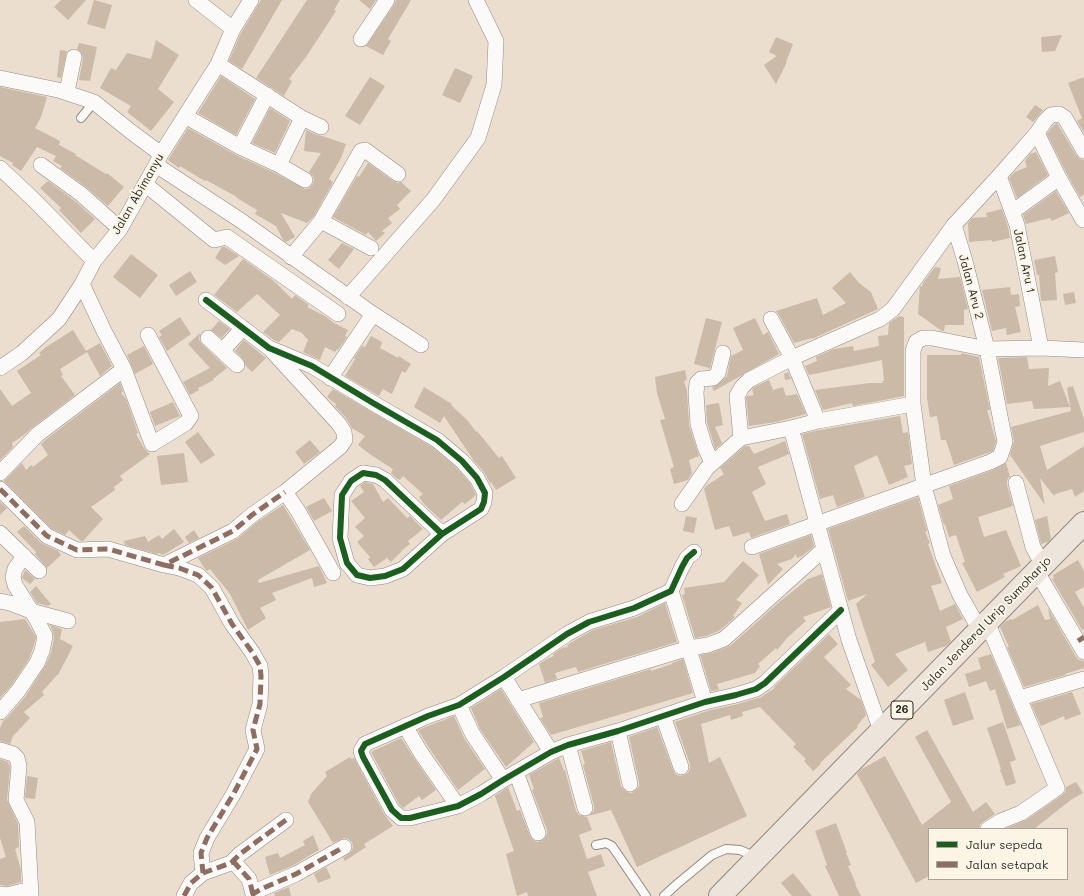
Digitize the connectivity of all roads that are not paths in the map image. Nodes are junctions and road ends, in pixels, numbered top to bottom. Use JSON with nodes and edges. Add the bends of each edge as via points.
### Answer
{"nodes":[{"id":1,"x":196,"y":0,"type":"edge"},
{"id":2,"x":251,"y":0,"type":"edge"},
{"id":3,"x":387,"y":0,"type":"edge"},
{"id":4,"x":476,"y":0,"type":"edge"},
{"id":5,"x":233,"y":29,"type":"junction"},
{"id":6,"x":361,"y":39,"type":"dead end"},
{"id":7,"x":74,"y":57,"type":"dead end"},
{"id":8,"x":218,"y":64,"type":"junction"},
{"id":9,"x":0,"y":78,"type":"edge"},
{"id":10,"x":67,"y":92,"type":"junction"},
{"id":11,"x":267,"y":95,"type":"junction"},
{"id":12,"x":94,"y":102,"type":"junction"},
{"id":13,"x":185,"y":116,"type":"junction"},
{"id":14,"x":81,"y":118,"type":"dead end"},
{"id":15,"x":302,"y":118,"type":"junction"},
{"id":16,"x":321,"y":128,"type":"dead end"},
{"id":17,"x":1037,"y":134,"type":"junction"},
{"id":18,"x":240,"y":147,"type":"junction"},
{"id":19,"x":1084,"y":151,"type":"edge"},
{"id":20,"x":159,"y":159,"type":"junction"},
{"id":21,"x":41,"y":165,"type":"dead end"},
{"id":22,"x":279,"y":165,"type":"junction"},
{"id":23,"x":0,"y":168,"type":"edge"},
{"id":24,"x":398,"y":174,"type":"dead end"},
{"id":25,"x":1000,"y":176,"type":"junction"},
{"id":26,"x":1059,"y":178,"type":"junction"},
{"id":27,"x":305,"y":180,"type":"dead end"},
{"id":28,"x":145,"y":184,"type":"junction"},
{"id":29,"x":1012,"y":212,"type":"junction"},
{"id":30,"x":1083,"y":220,"type":"edge"},
{"id":31,"x":321,"y":221,"type":"junction"},
{"id":32,"x":954,"y":225,"type":"junction"},
{"id":33,"x":120,"y":229,"type":"junction"},
{"id":34,"x":371,"y":248,"type":"dead end"},
{"id":35,"x":291,"y":257,"type":"junction"},
{"id":36,"x":94,"y":262,"type":"junction"},
{"id":37,"x":82,"y":284,"type":"junction"},
{"id":38,"x":348,"y":297,"type":"junction"},
{"id":39,"x":206,"y":300,"type":"dead end"},
{"id":40,"x":338,"y":314,"type":"dead end"},
{"id":41,"x":373,"y":314,"type":"junction"},
{"id":42,"x":771,"y":319,"type":"dead end"},
{"id":43,"x":243,"y":328,"type":"junction"},
{"id":44,"x":148,"y":335,"type":"dead end"},
{"id":45,"x":208,"y":338,"type":"dead end"},
{"id":46,"x":420,"y":345,"type":"dead end"},
{"id":47,"x":269,"y":348,"type":"junction"},
{"id":48,"x":1040,"y":348,"type":"junction"},
{"id":49,"x":987,"y":349,"type":"junction"},
{"id":50,"x":1084,"y":350,"type":"edge"},
{"id":51,"x":222,"y":351,"type":"junction"},
{"id":52,"x":723,"y":353,"type":"dead end"},
{"id":53,"x":792,"y":358,"type":"junction"},
{"id":54,"x":237,"y":365,"type":"dead end"},
{"id":55,"x":0,"y":368,"type":"edge"},
{"id":56,"x":124,"y":369,"type":"junction"},
{"id":57,"x":330,"y":378,"type":"junction"},
{"id":58,"x":913,"y":404,"type":"junction"},
{"id":59,"x":818,"y":421,"type":"junction"},
{"id":60,"x":791,"y":428,"type":"junction"},
{"id":61,"x":741,"y":438,"type":"junction"},
{"id":62,"x":712,"y":463,"type":"junction"},
{"id":63,"x":0,"y":473,"type":"edge"},
{"id":64,"x":1016,"y":483,"type":"dead end"},
{"id":65,"x":924,"y":486,"type":"junction"},
{"id":66,"x":0,"y":489,"type":"edge"},
{"id":67,"x":285,"y":492,"type":"junction"},
{"id":68,"x":682,"y":504,"type":"dead end"},
{"id":69,"x":1084,"y":523,"type":"edge"},
{"id":70,"x":817,"y":524,"type":"junction"},
{"id":71,"x":0,"y":533,"type":"edge"},
{"id":72,"x":442,"y":534,"type":"junction"},
{"id":73,"x":752,"y":547,"type":"dead end"},
{"id":74,"x":824,"y":549,"type":"junction"},
{"id":75,"x":694,"y":552,"type":"dead end"},
{"id":76,"x":24,"y":556,"type":"junction"},
{"id":77,"x":164,"y":565,"type":"junction"},
{"id":78,"x":1040,"y":568,"type":"junction"},
{"id":79,"x":39,"y":571,"type":"dead end"},
{"id":80,"x":333,"y":573,"type":"dead end"},
{"id":81,"x":671,"y":591,"type":"junction"},
{"id":82,"x":0,"y":601,"type":"edge"},
{"id":83,"x":841,"y":610,"type":"junction"},
{"id":84,"x":31,"y":611,"type":"junction"},
{"id":85,"x":68,"y":621,"type":"dead end"},
{"id":86,"x":983,"y":626,"type":"junction"},
{"id":87,"x":1082,"y":643,"type":"edge"},
{"id":88,"x":689,"y":648,"type":"junction"},
{"id":89,"x":504,"y":677,"type":"junction"},
{"id":90,"x":1084,"y":679,"type":"edge"},
{"id":91,"x":1020,"y":698,"type":"junction"},
{"id":92,"x":518,"y":700,"type":"junction"},
{"id":93,"x":705,"y":702,"type":"junction"},
{"id":94,"x":459,"y":705,"type":"junction"},
{"id":95,"x":0,"y":712,"type":"edge"},
{"id":96,"x":664,"y":716,"type":"junction"},
{"id":97,"x":405,"y":726,"type":"junction"},
{"id":98,"x":618,"y":731,"type":"junction"},
{"id":99,"x":881,"y":731,"type":"junction"},
{"id":100,"x":568,"y":745,"type":"junction"},
{"id":101,"x":0,"y":750,"type":"edge"},
{"id":102,"x":551,"y":752,"type":"junction"},
{"id":103,"x":681,"y":767,"type":"dead end"},
{"id":104,"x":516,"y":772,"type":"junction"},
{"id":105,"x":503,"y":780,"type":"junction"},
{"id":106,"x":630,"y":784,"type":"dead end"},
{"id":107,"x":458,"y":806,"type":"junction"},
{"id":108,"x":585,"y":808,"type":"dead end"},
{"id":109,"x":286,"y":820,"type":"dead end"},
{"id":110,"x":990,"y":828,"type":"edge"},
{"id":111,"x":538,"y":833,"type":"dead end"},
{"id":112,"x":596,"y":845,"type":"dead end"},
{"id":113,"x":344,"y":847,"type":"dead end"},
{"id":114,"x":757,"y":857,"type":"junction"},
{"id":115,"x":233,"y":862,"type":"junction"},
{"id":116,"x":202,"y":873,"type":"junction"},
{"id":117,"x":31,"y":892,"type":"edge"},
{"id":118,"x":0,"y":894,"type":"edge"},
{"id":119,"x":254,"y":895,"type":"edge"},
{"id":120,"x":184,"y":896,"type":"edge"},
{"id":121,"x":646,"y":896,"type":"edge"},
{"id":122,"x":664,"y":896,"type":"edge"},
{"id":123,"x":720,"y":896,"type":"edge"}],
"edges":[{"from":1,"to":5,"type":"street"},
{"from":2,"to":5,"type":"street","name":"Jalan Abimanyu"},
{"from":3,"to":6,"type":"street"},
{"from":4,"to":38,"type":"street","via":[[496,41],[494,85],[478,138],[433,200]]},
{"from":5,"to":8,"type":"street","name":"Jalan Abimanyu"},
{"from":7,"to":10,"type":"street"},
{"from":8,"to":11,"type":"street"},
{"from":8,"to":13,"type":"street","name":"Jalan Abimanyu"},
{"from":9,"to":10,"type":"street"},
{"from":10,"to":12,"type":"street"},
{"from":11,"to":15,"type":"street"},
{"from":11,"to":18,"type":"street"},
{"from":12,"to":14,"type":"lane"},
{"from":12,"to":20,"type":"street"},
{"from":13,"to":18,"type":"street"},
{"from":13,"to":20,"type":"street","name":"Jalan Abimanyu"},
{"from":15,"to":16,"type":"street"},
{"from":15,"to":22,"type":"street"},
{"from":17,"to":19,"type":"street","via":[[1045,121],[1059,114],[1066,118]]},
{"from":17,"to":25,"type":"street"},
{"from":17,"to":26,"type":"street"},
{"from":18,"to":22,"type":"street"},
{"from":20,"to":28,"type":"street","name":"Jalan Abimanyu"},
{"from":20,"to":35,"type":"street"},
{"from":21,"to":33,"type":"street","via":[[81,194]]},
{"from":22,"to":27,"type":"street"},
{"from":23,"to":36,"type":"street"},
{"from":24,"to":31,"type":"street","via":[[365,150],[361,151]]},
{"from":25,"to":29,"type":"street","name":"Jalan Aru 1"},
{"from":25,"to":32,"type":"street"},
{"from":26,"to":29,"type":"street"},
{"from":26,"to":30,"type":"street"},
{"from":28,"to":33,"type":"street","name":"Jalan Abimanyu"},
{"from":28,"to":40,"type":"street","via":[[214,240],[227,236]]},
{"from":29,"to":48,"type":"street","name":"Jalan Aru 1","via":[[1017,225]]},
{"from":31,"to":34,"type":"street"},
{"from":31,"to":35,"type":"street"},
{"from":32,"to":49,"type":"street","name":"Jalan Aru 2"},
{"from":32,"to":53,"type":"street","via":[[893,309],[880,320]]},
{"from":33,"to":36,"type":"street","name":"Jalan Abimanyu"},
{"from":35,"to":38,"type":"street"},
{"from":36,"to":37,"type":"street","name":"Jalan Abimanyu"},
{"from":37,"to":55,"type":"street","name":"Jalan Abimanyu","via":[[59,319],[22,353]]},
{"from":37,"to":56,"type":"street"},
{"from":38,"to":41,"type":"street"},
{"from":39,"to":43,"type":"street"},
{"from":41,"to":46,"type":"street"},
{"from":41,"to":57,"type":"street"},
{"from":42,"to":53,"type":"street"},
{"from":43,"to":47,"type":"street"},
{"from":43,"to":51,"type":"street"},
{"from":44,"to":56,"type":"street","via":[[191,416],[186,423],[152,444]]},
{"from":45,"to":51,"type":"street"},
{"from":47,"to":57,"type":"street","via":[[312,366]]},
{"from":47,"to":67,"type":"street","via":[[339,424],[345,440],[340,447]]},
{"from":48,"to":49,"type":"street"},
{"from":48,"to":50,"type":"street"},
{"from":49,"to":58,"type":"street","via":[[932,338],[923,338],[916,342],[913,351]]},
{"from":49,"to":65,"type":"street","name":"Jalan Aru 2","via":[[1005,442],[1000,457]]},
{"from":51,"to":54,"type":"street"},
{"from":52,"to":62,"type":"street","via":[[721,366],[714,378],[701,380],[697,384],[696,393],[698,424]]},
{"from":53,"to":59,"type":"street"},
{"from":53,"to":61,"type":"street","via":[[742,386],[737,396]]},
{"from":56,"to":63,"type":"street","via":[[38,434]]},
{"from":57,"to":72,"type":"street","via":[[437,440],[477,478],[485,493],[481,509]]},
{"from":58,"to":59,"type":"street"},
{"from":58,"to":65,"type":"street"},
{"from":59,"to":60,"type":"street"},
{"from":60,"to":61,"type":"street"},
{"from":60,"to":70,"type":"street"},
{"from":61,"to":62,"type":"street"},
{"from":62,"to":68,"type":"street"},
{"from":64,"to":78,"type":"street"},
{"from":65,"to":70,"type":"street"},
{"from":65,"to":86,"type":"street","via":[[943,556],[960,595]]},
{"from":66,"to":77,"type":"street","via":[[47,536],[77,550],[108,549]]},
{"from":67,"to":77,"type":"street","via":[[233,531]]},
{"from":67,"to":80,"type":"street"},
{"from":69,"to":78,"type":"highway","name":"Jalan Jenderal Urip Sumoharjo","number":"26"},
{"from":70,"to":73,"type":"street"},
{"from":70,"to":74,"type":"street"},
{"from":71,"to":76,"type":"street"},
{"from":72,"to":72,"type":"street","via":[[403,569],[385,576],[357,576],[347,564],[340,538],[342,495],[351,481],[362,473],[376,475],[385,480]]},
{"from":74,"to":83,"type":"street"},
{"from":74,"to":88,"type":"street","via":[[724,639]]},
{"from":75,"to":81,"type":"street","via":[[687,558]]},
{"from":76,"to":79,"type":"street"},
{"from":76,"to":84,"type":"street","via":[[13,577]]},
{"from":77,"to":116,"type":"street","via":[[198,575],[212,588],[260,666],[260,704],[253,730],[257,749],[207,838],[202,853]]},
{"from":78,"to":86,"type":"highway","name":"Jalan Jenderal Urip Sumoharjo","number":"26"},
{"from":78,"to":87,"type":"street"},
{"from":81,"to":88,"type":"street"},
{"from":81,"to":89,"type":"street","via":[[634,608],[589,622]]},
{"from":82,"to":84,"type":"street"},
{"from":83,"to":93,"type":"street","via":[[765,683],[756,689]]},
{"from":83,"to":99,"type":"street"},
{"from":84,"to":85,"type":"street"},
{"from":84,"to":95,"type":"street","via":[[45,636],[42,651],[18,691]]},
{"from":86,"to":91,"type":"street"},
{"from":86,"to":99,"type":"highway","name":"Jalan Jenderal Urip Sumoharjo","number":"26"},
{"from":88,"to":92,"type":"street"},
{"from":88,"to":93,"type":"street"},
{"from":89,"to":92,"type":"street"},
{"from":89,"to":94,"type":"street"},
{"from":90,"to":91,"type":"street"},
{"from":91,"to":110,"type":"street","via":[[1057,788],[1021,813]]},
{"from":92,"to":102,"type":"street"},
{"from":93,"to":96,"type":"street"},
{"from":94,"to":97,"type":"street"},
{"from":94,"to":105,"type":"street","via":[[472,733]]},
{"from":96,"to":98,"type":"street"},
{"from":96,"to":103,"type":"street"},
{"from":97,"to":107,"type":"street"},
{"from":97,"to":107,"type":"street","via":[[365,744],[361,751],[392,810],[401,818],[410,818]]},
{"from":98,"to":100,"type":"street"},
{"from":98,"to":106,"type":"street"},
{"from":99,"to":114,"type":"highway","name":"Jalan Jenderal Urip Sumoharjo","number":"26"},
{"from":100,"to":102,"type":"street"},
{"from":100,"to":108,"type":"street"},
{"from":101,"to":117,"type":"street","via":[[13,754],[19,766],[16,800],[27,822]]},
{"from":102,"to":104,"type":"street"},
{"from":104,"to":105,"type":"street"},
{"from":104,"to":111,"type":"street"},
{"from":105,"to":107,"type":"street"},
{"from":109,"to":115,"type":"street"},
{"from":112,"to":121,"type":"lane","via":[[606,843],[612,846]]},
{"from":113,"to":119,"type":"street"},
{"from":114,"to":122,"type":"lane","via":[[740,850],[726,850],[712,855]]},
{"from":114,"to":123,"type":"highway","name":"Jalan Jenderal Urip Sumoharjo","number":"26"},
{"from":115,"to":116,"type":"street"},
{"from":115,"to":119,"type":"street","via":[[249,879]]},
{"from":116,"to":120,"type":"street"},
{"from":117,"to":118,"type":"street"}]}
